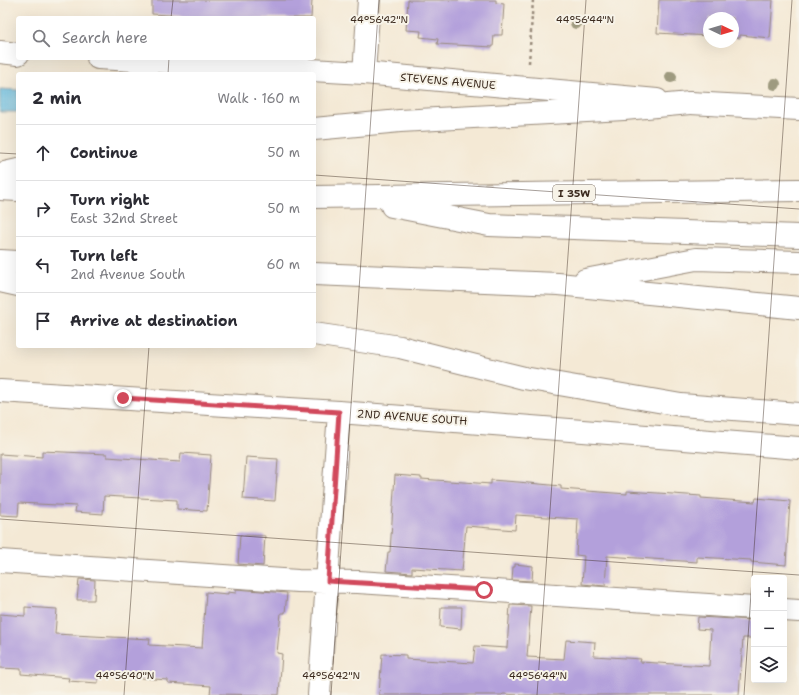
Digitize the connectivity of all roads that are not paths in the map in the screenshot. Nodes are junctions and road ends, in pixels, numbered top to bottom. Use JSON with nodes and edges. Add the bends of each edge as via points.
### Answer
{"nodes":[{"id":1,"x":369,"y":0,"type":"edge"},
{"id":2,"x":0,"y":52,"type":"edge"},
{"id":3,"x":16,"y":54,"type":"edge"},
{"id":4,"x":133,"y":60,"type":"edge"},
{"id":5,"x":364,"y":73,"type":"junction"},
{"id":6,"x":690,"y":103,"type":"junction"},
{"id":7,"x":799,"y":109,"type":"edge"},
{"id":8,"x":316,"y":129,"type":"edge"},
{"id":9,"x":16,"y":170,"type":"edge"},
{"id":10,"x":0,"y":174,"type":"edge"},
{"id":11,"x":0,"y":189,"type":"edge"},
{"id":12,"x":16,"y":190,"type":"edge"},
{"id":13,"x":799,"y":190,"type":"edge"},
{"id":14,"x":316,"y":197,"type":"edge"},
{"id":15,"x":350,"y":197,"type":"junction"},
{"id":16,"x":799,"y":236,"type":"edge"},
{"id":17,"x":0,"y":261,"type":"edge"},
{"id":18,"x":16,"y":262,"type":"edge"},
{"id":19,"x":799,"y":262,"type":"edge"},
{"id":20,"x":316,"y":274,"type":"edge"},
{"id":21,"x":0,"y":281,"type":"edge"},
{"id":22,"x":558,"y":284,"type":"junction"},
{"id":23,"x":16,"y":285,"type":"edge"},
{"id":24,"x":799,"y":308,"type":"edge"},
{"id":25,"x":316,"y":334,"type":"edge"},
{"id":26,"x":0,"y":391,"type":"edge"},
{"id":27,"x":339,"y":412,"type":"junction"},
{"id":28,"x":799,"y":414,"type":"edge"},
{"id":29,"x":799,"y":448,"type":"edge"},
{"id":30,"x":0,"y":561,"type":"edge"},
{"id":31,"x":328,"y":581,"type":"junction"},
{"id":32,"x":751,"y":608,"type":"edge"},
{"id":33,"x":787,"y":610,"type":"edge"},
{"id":34,"x":799,"y":610,"type":"edge"},
{"id":35,"x":319,"y":695,"type":"edge"}],
"edges":[{"from":1,"to":5,"type":"main road"},
{"from":2,"to":3,"type":"main road"},
{"from":4,"to":5,"type":"main road","name":"STEVENS AVENUE"},
{"from":5,"to":6,"type":"main road","name":"STEVENS AVENUE"},
{"from":6,"to":7,"type":"main road","name":"STEVENS AVENUE"},
{"from":6,"to":8,"type":"main road"},
{"from":9,"to":10,"type":"main road"},
{"from":11,"to":12,"type":"main road"},
{"from":13,"to":15,"type":"main road","number":"I 35W"},
{"from":14,"to":15,"type":"main road","number":"I 35W"},
{"from":15,"to":16,"type":"main road","via":[[489,225]]},
{"from":17,"to":18,"type":"main road"},
{"from":19,"to":22,"type":"main road","via":[[696,259]]},
{"from":20,"to":22,"type":"main road"},
{"from":21,"to":23,"type":"main road"},
{"from":22,"to":24,"type":"main road"},
{"from":25,"to":28,"type":"main road","via":[[400,347],[524,378],[681,405]]},
{"from":26,"to":27,"type":"main road","name":"2ND AVENUE SOUTH"},
{"from":27,"to":29,"type":"main road","name":"2ND AVENUE SOUTH"},
{"from":27,"to":31,"type":"main road"},
{"from":30,"to":31,"type":"main road"},
{"from":31,"to":32,"type":"main road"},
{"from":31,"to":35,"type":"main road"},
{"from":33,"to":34,"type":"main road"}]}
